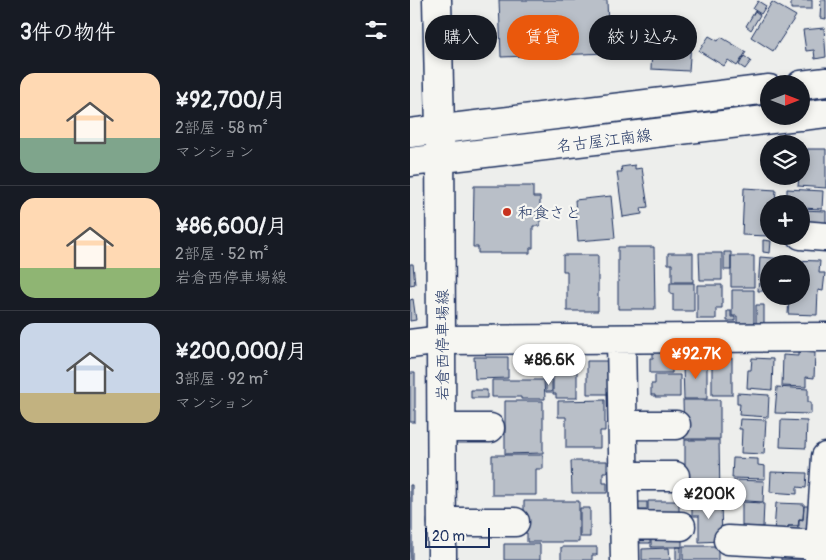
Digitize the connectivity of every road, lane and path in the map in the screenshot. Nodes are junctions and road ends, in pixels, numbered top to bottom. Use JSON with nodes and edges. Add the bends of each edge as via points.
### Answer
{"nodes":[{"id":1,"x":436,"y":0,"type":"edge"},
{"id":2,"x":826,"y":82,"type":"edge"},
{"id":3,"x":810,"y":84,"type":"edge"},
{"id":4,"x":760,"y":90,"type":"edge"},
{"id":5,"x":826,"y":113,"type":"edge"},
{"id":6,"x":810,"y":115,"type":"edge"},
{"id":7,"x":760,"y":121,"type":"edge"},
{"id":8,"x":440,"y":130,"type":"junction"},
{"id":9,"x":410,"y":133,"type":"edge"},
{"id":10,"x":441,"y":158,"type":"junction"},
{"id":11,"x":410,"y":162,"type":"edge"},
{"id":12,"x":810,"y":236,"type":"edge"},
{"id":13,"x":826,"y":237,"type":"edge"},
{"id":14,"x":826,"y":337,"type":"edge"},
{"id":15,"x":622,"y":339,"type":"junction"},
{"id":16,"x":442,"y":340,"type":"junction"},
{"id":17,"x":410,"y":344,"type":"edge"},
{"id":18,"x":623,"y":425,"type":"junction"},
{"id":19,"x":676,"y":425,"type":"dead end"},
{"id":20,"x":442,"y":428,"type":"junction"},
{"id":21,"x":490,"y":428,"type":"dead end"},
{"id":22,"x":826,"y":457,"type":"edge"},
{"id":23,"x":624,"y":476,"type":"junction"},
{"id":24,"x":676,"y":476,"type":"dead end"},
{"id":25,"x":442,"y":522,"type":"junction"},
{"id":26,"x":515,"y":522,"type":"dead end"},
{"id":27,"x":624,"y":525,"type":"junction"},
{"id":28,"x":681,"y":526,"type":"dead end"},
{"id":29,"x":728,"y":540,"type":"dead end"},
{"id":30,"x":820,"y":552,"type":"edge"},
{"id":31,"x":442,"y":560,"type":"edge"},
{"id":32,"x":625,"y":560,"type":"edge"}],
"edges":[{"from":1,"to":8,"type":"main road","name":"岩倉西停車場線"},
{"from":2,"to":3,"type":"main road"},
{"from":4,"to":8,"type":"main road","name":"名古屋江南線"},
{"from":5,"to":6,"type":"main road","name":"名古屋江南線"},
{"from":7,"to":10,"type":"main road","name":"名古屋江南線"},
{"from":8,"to":9,"type":"main road","name":"名古屋江南線"},
{"from":8,"to":10,"type":"main road","name":"岩倉西停車場線"},
{"from":10,"to":11,"type":"main road","name":"名古屋江南線"},
{"from":10,"to":16,"type":"main road","name":"岩倉西停車場線"},
{"from":12,"to":13,"type":"main road"},
{"from":14,"to":15,"type":"main road"},
{"from":15,"to":16,"type":"main road"},
{"from":15,"to":18,"type":"main road"},
{"from":16,"to":17,"type":"main road"},
{"from":16,"to":20,"type":"main road","name":"岩倉西停車場線"},
{"from":18,"to":19,"type":"main road"},
{"from":18,"to":23,"type":"main road"},
{"from":20,"to":21,"type":"main road"},
{"from":20,"to":25,"type":"main road","name":"岩倉西停車場線"},
{"from":22,"to":30,"type":"main road"},
{"from":23,"to":24,"type":"main road"},
{"from":23,"to":27,"type":"main road"},
{"from":25,"to":26,"type":"main road"},
{"from":25,"to":31,"type":"main road","name":"岩倉西停車場線"},
{"from":27,"to":28,"type":"main road"},
{"from":27,"to":32,"type":"main road"},
{"from":29,"to":30,"type":"main road"}]}
